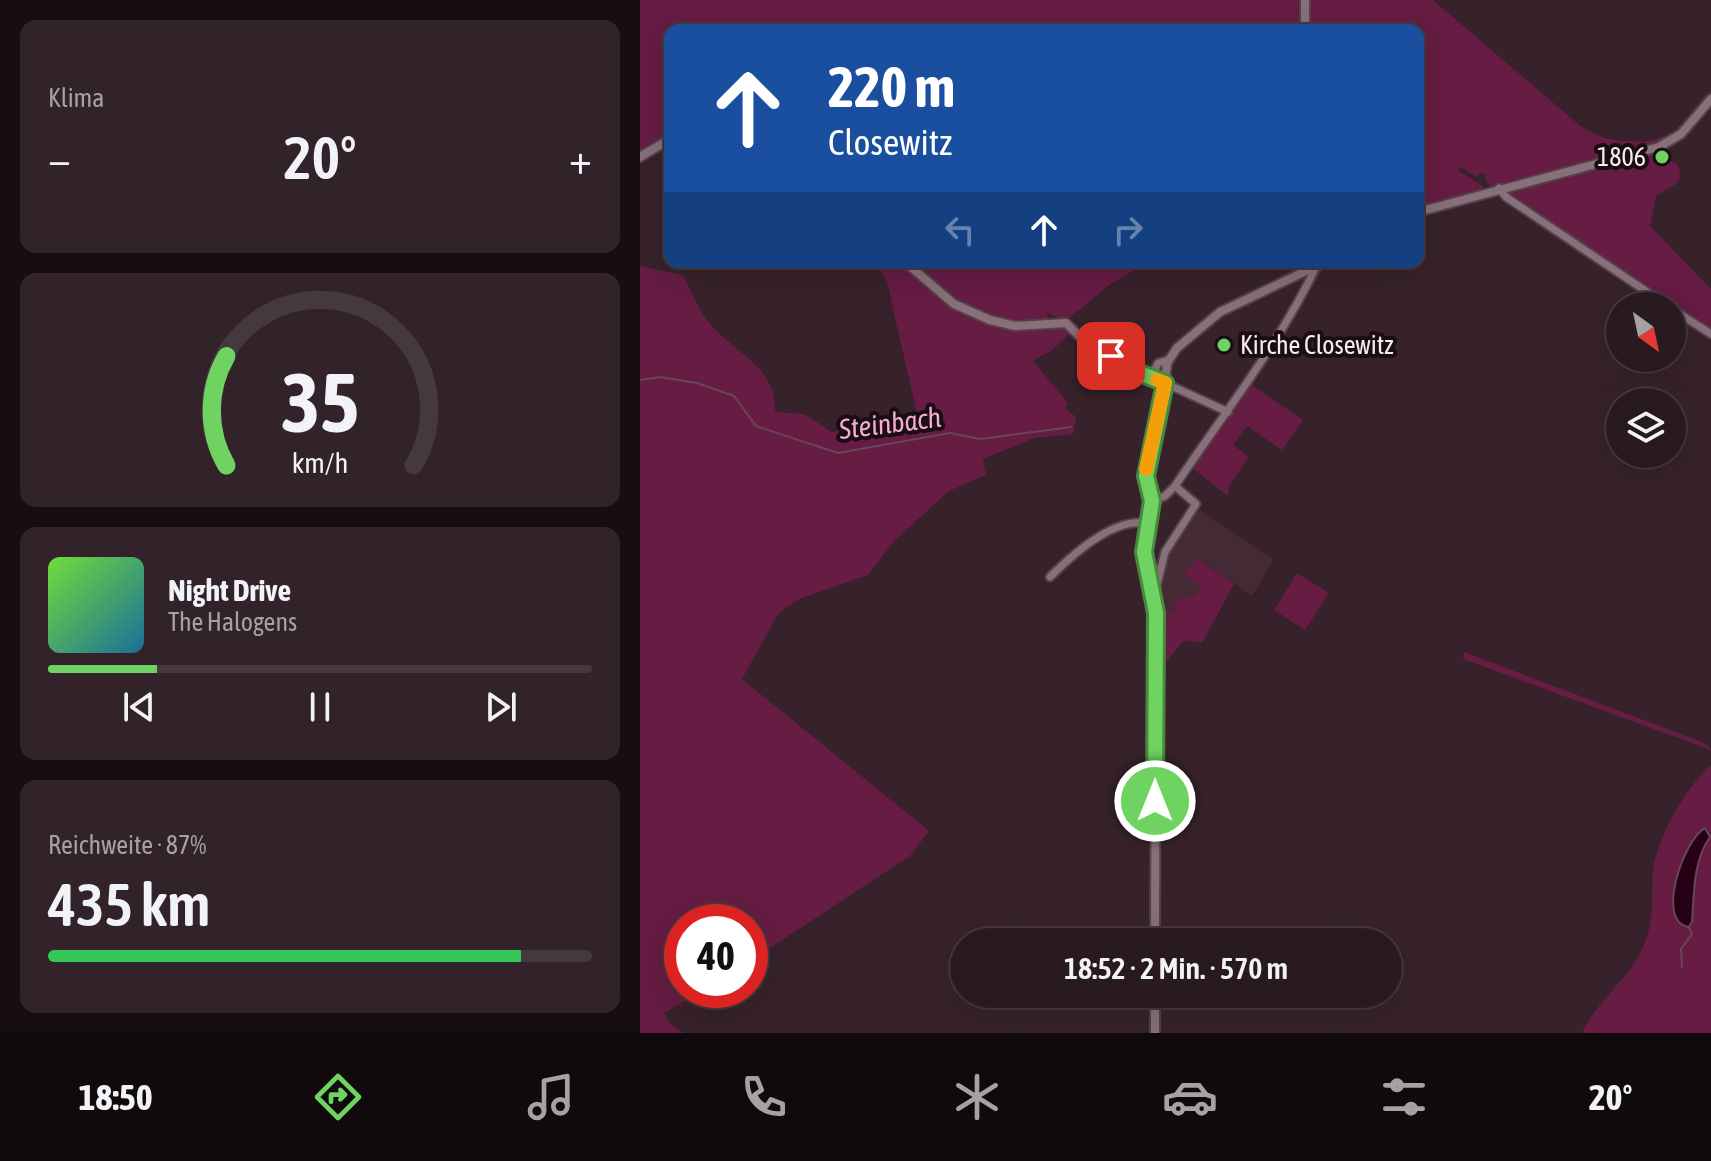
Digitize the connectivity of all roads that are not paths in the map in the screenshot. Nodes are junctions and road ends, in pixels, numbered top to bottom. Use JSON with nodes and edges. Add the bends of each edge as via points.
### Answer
{"nodes":[{"id":1,"x":1305,"y":0,"type":"edge"},
{"id":2,"x":1305,"y":24,"type":"edge"},
{"id":3,"x":1711,"y":99,"type":"edge"},
{"id":4,"x":664,"y":143,"type":"edge"},
{"id":5,"x":640,"y":157,"type":"edge"},
{"id":6,"x":1499,"y":188,"type":"junction"},
{"id":7,"x":1424,"y":210,"type":"edge"},
{"id":8,"x":912,"y":268,"type":"edge"},
{"id":9,"x":1310,"y":268,"type":"edge"},
{"id":10,"x":1317,"y":268,"type":"edge"},
{"id":11,"x":1648,"y":292,"type":"edge"},
{"id":12,"x":1686,"y":318,"type":"edge"},
{"id":13,"x":1711,"y":334,"type":"edge"},
{"id":14,"x":1168,"y":360,"type":"junction"},
{"id":15,"x":1151,"y":378,"type":"junction"},
{"id":16,"x":1165,"y":383,"type":"junction"},
{"id":17,"x":1228,"y":412,"type":"junction"},
{"id":18,"x":1175,"y":486,"type":"junction"},
{"id":19,"x":1152,"y":501,"type":"junction"},
{"id":20,"x":1146,"y":523,"type":"junction"},
{"id":21,"x":1050,"y":577,"type":"dead end"},
{"id":22,"x":1154,"y":597,"type":"junction"},
{"id":23,"x":1155,"y":928,"type":"edge"},
{"id":24,"x":1155,"y":1008,"type":"edge"},
{"id":25,"x":1155,"y":1033,"type":"edge"}],
"edges":[{"from":1,"to":2,"type":"street"},
{"from":3,"to":6,"type":"street","via":[[1681,134],[1659,147]]},
{"from":4,"to":5,"type":"street"},
{"from":6,"to":7,"type":"street"},
{"from":6,"to":11,"type":"street"},
{"from":8,"to":15,"type":"street","via":[[967,310],[1002,324],[1066,323],[1089,346]]},
{"from":9,"to":14,"type":"street","via":[[1220,312]]},
{"from":10,"to":17,"type":"street"},
{"from":12,"to":13,"type":"street"},
{"from":14,"to":15,"type":"street","via":[[1158,363]]},
{"from":14,"to":16,"type":"street"},
{"from":15,"to":16,"type":"street"},
{"from":16,"to":17,"type":"street"},
{"from":16,"to":19,"type":"street","via":[[1146,461]]},
{"from":17,"to":18,"type":"street"},
{"from":18,"to":19,"type":"street"},
{"from":18,"to":22,"type":"street","via":[[1196,504],[1165,552]]},
{"from":19,"to":20,"type":"street"},
{"from":20,"to":21,"type":"street","via":[[1108,532]]},
{"from":20,"to":22,"type":"street","via":[[1144,552]]},
{"from":22,"to":23,"type":"street"},
{"from":24,"to":25,"type":"street"}]}
